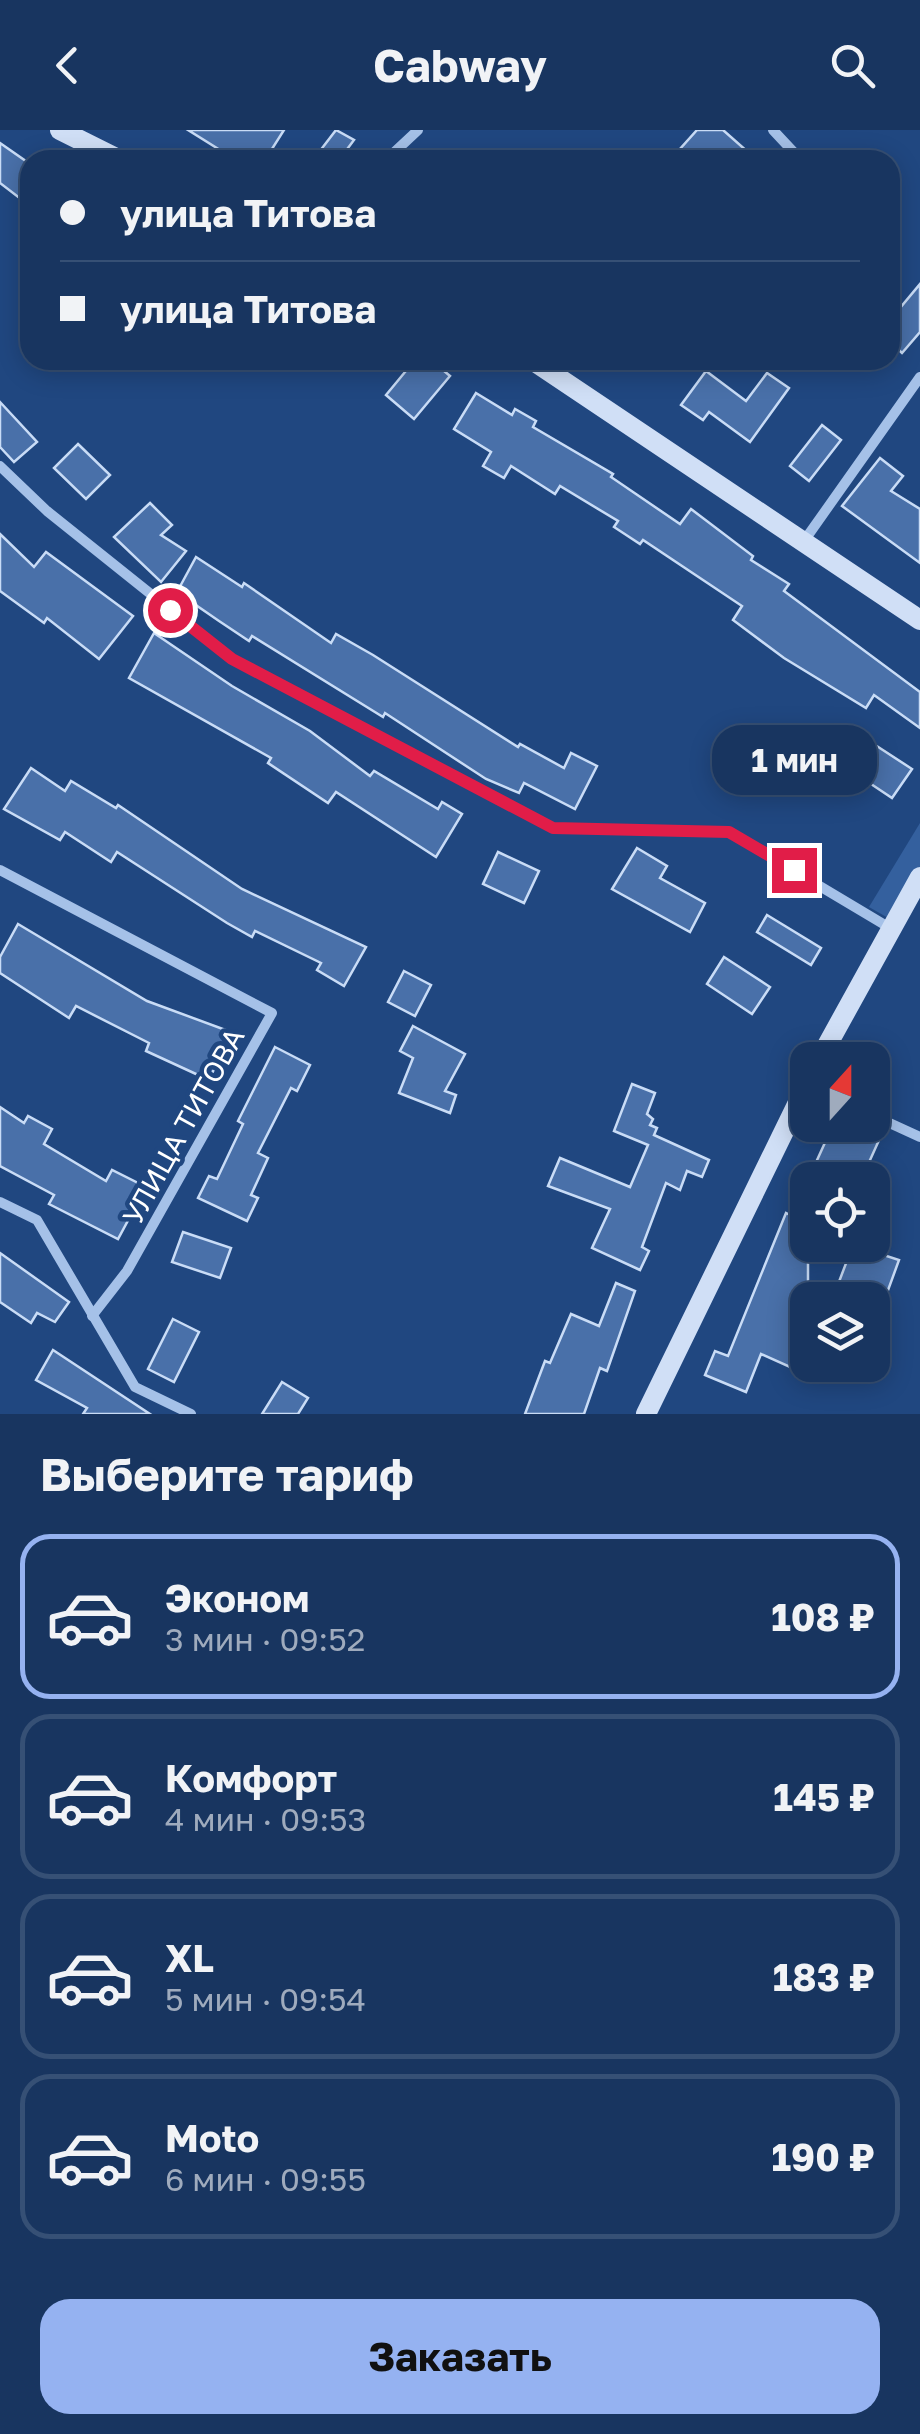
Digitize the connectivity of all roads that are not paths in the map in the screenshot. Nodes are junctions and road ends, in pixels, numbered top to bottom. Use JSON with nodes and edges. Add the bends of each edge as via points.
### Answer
{"nodes":[{"id":1,"x":60,"y":130,"type":"edge"},
{"id":2,"x":418,"y":130,"type":"edge"},
{"id":3,"x":773,"y":130,"type":"edge"},
{"id":4,"x":100,"y":150,"type":"edge"},
{"id":5,"x":397,"y":150,"type":"edge"},
{"id":6,"x":792,"y":150,"type":"edge"},
{"id":7,"x":547,"y":370,"type":"edge"},
{"id":8,"x":920,"y":377,"type":"edge"},
{"id":9,"x":0,"y":466,"type":"edge"},
{"id":10,"x":804,"y":541,"type":"junction"},
{"id":11,"x":920,"y":620,"type":"edge"},
{"id":12,"x":0,"y":870,"type":"edge"},
{"id":13,"x":920,"y":877,"type":"edge"},
{"id":14,"x":890,"y":928,"type":"junction"},
{"id":15,"x":829,"y":1042,"type":"edge"},
{"id":16,"x":790,"y":1118,"type":"edge"},
{"id":17,"x":890,"y":1123,"type":"edge"},
{"id":18,"x":920,"y":1137,"type":"edge"},
{"id":19,"x":0,"y":1202,"type":"edge"},
{"id":20,"x":92,"y":1316,"type":"junction"},
{"id":21,"x":191,"y":1414,"type":"edge"},
{"id":22,"x":646,"y":1414,"type":"edge"}],
"edges":[{"from":1,"to":4,"type":"street"},
{"from":2,"to":5,"type":"street"},
{"from":3,"to":6,"type":"street"},
{"from":7,"to":10,"type":"street"},
{"from":8,"to":10,"type":"street"},
{"from":9,"to":14,"type":"street","via":[[232,659],[553,828],[729,832]]},
{"from":10,"to":11,"type":"street"},
{"from":12,"to":20,"type":"street","name":"УЛИЦА ТИТОВА","via":[[272,1014],[127,1271]]},
{"from":13,"to":14,"type":"street"},
{"from":14,"to":15,"type":"street"},
{"from":16,"to":22,"type":"street"},
{"from":17,"to":18,"type":"street"},
{"from":19,"to":20,"type":"street","via":[[37,1220]]},
{"from":20,"to":21,"type":"street","via":[[135,1387]]}]}
